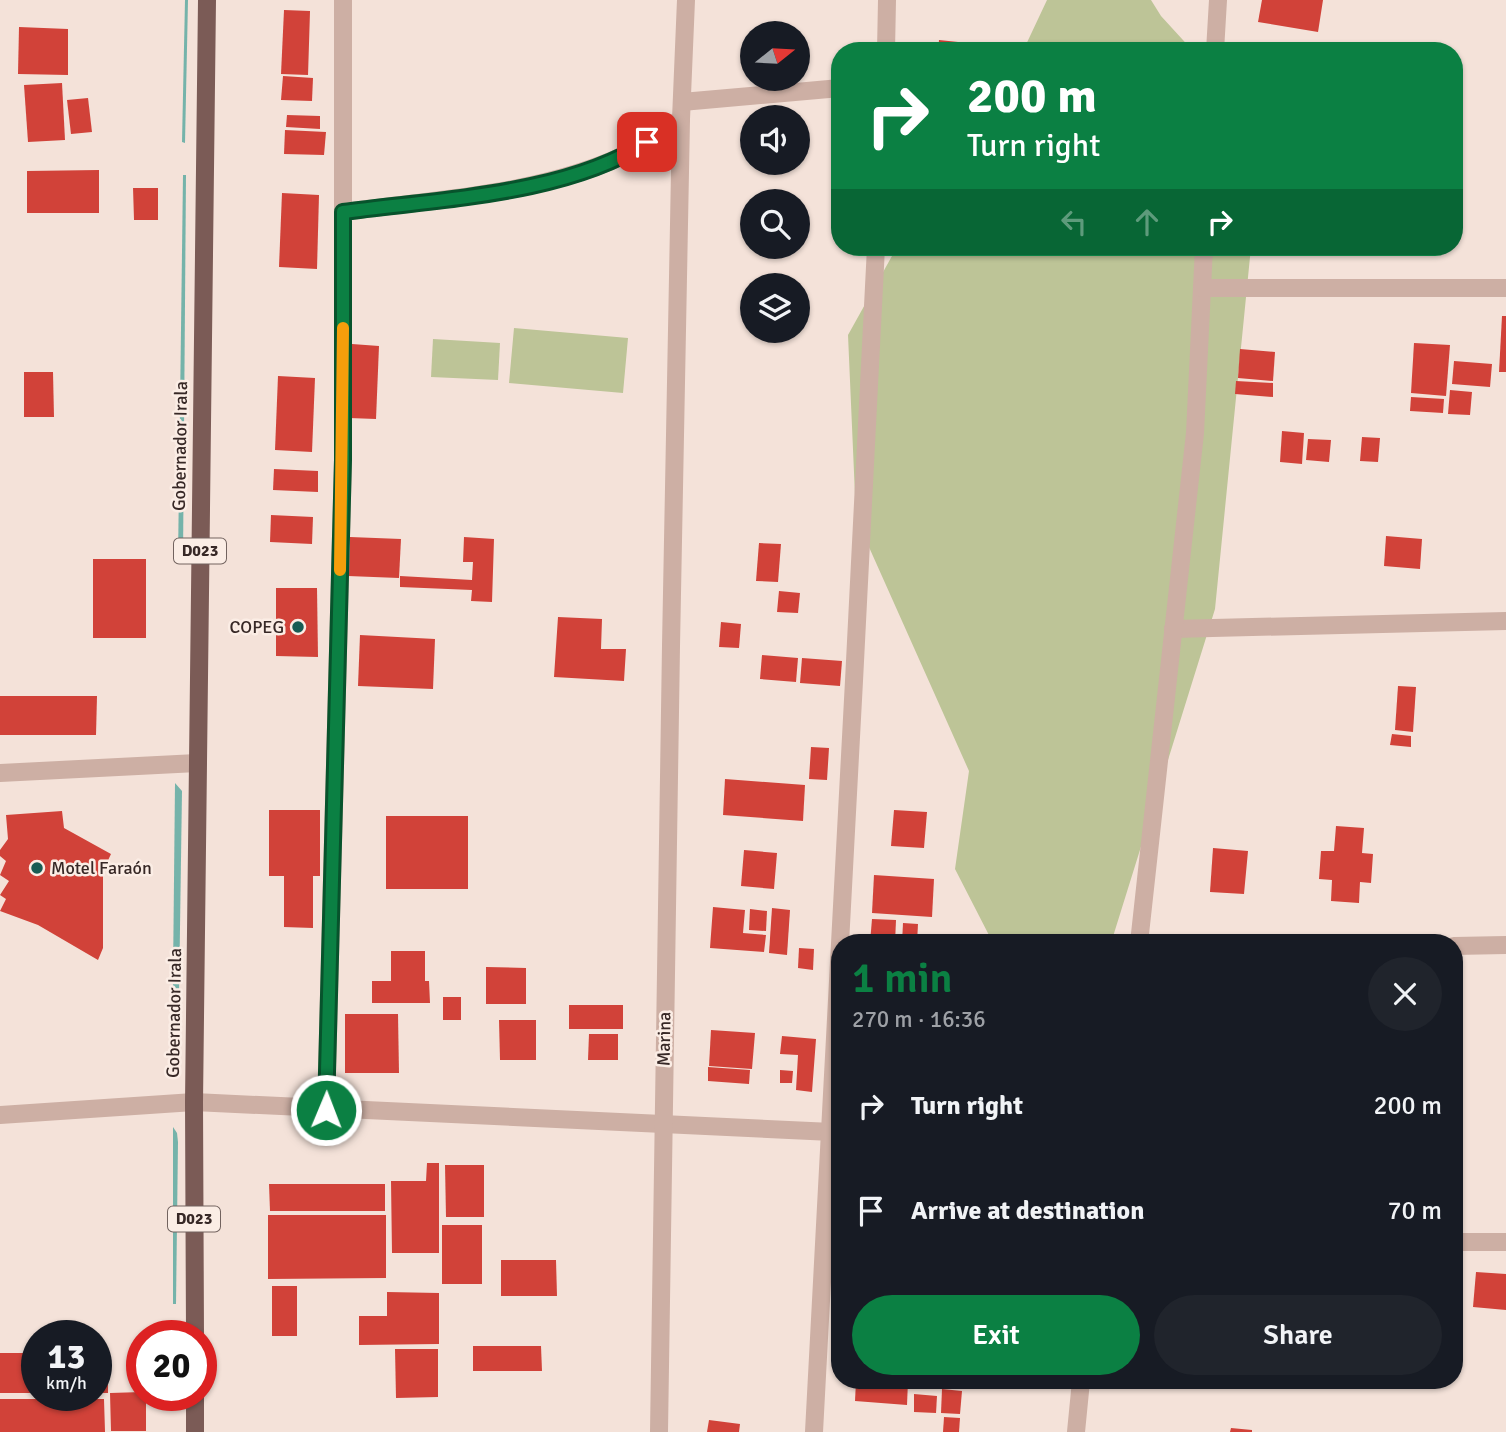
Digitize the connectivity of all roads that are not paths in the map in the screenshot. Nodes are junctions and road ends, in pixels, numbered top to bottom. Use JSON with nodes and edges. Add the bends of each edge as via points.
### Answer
{"nodes":[{"id":1,"x":207,"y":0,"type":"edge"},
{"id":2,"x":343,"y":0,"type":"edge"},
{"id":3,"x":686,"y":0,"type":"edge"},
{"id":4,"x":887,"y":0,"type":"edge"},
{"id":5,"x":1218,"y":0,"type":"edge"},
{"id":6,"x":886,"y":42,"type":"edge"},
{"id":7,"x":1216,"y":42,"type":"edge"},
{"id":8,"x":831,"y":89,"type":"edge"},
{"id":9,"x":682,"y":111,"type":"junction"},
{"id":10,"x":343,"y":212,"type":"junction"},
{"id":11,"x":876,"y":256,"type":"edge"},
{"id":12,"x":1204,"y":256,"type":"edge"},
{"id":13,"x":1202,"y":288,"type":"junction"},
{"id":14,"x":1506,"y":288,"type":"edge"},
{"id":15,"x":1506,"y":621,"type":"edge"},
{"id":16,"x":1173,"y":629,"type":"junction"},
{"id":17,"x":197,"y":763,"type":"junction"},
{"id":18,"x":0,"y":773,"type":"edge"},
{"id":19,"x":840,"y":934,"type":"edge"},
{"id":20,"x":1140,"y":934,"type":"edge"},
{"id":21,"x":1506,"y":945,"type":"edge"},
{"id":22,"x":1463,"y":946,"type":"edge"},
{"id":23,"x":194,"y":1102,"type":"junction"},
{"id":24,"x":326,"y":1110,"type":"junction"},
{"id":25,"x":0,"y":1115,"type":"edge"},
{"id":26,"x":663,"y":1126,"type":"junction"},
{"id":27,"x":831,"y":1132,"type":"edge"},
{"id":28,"x":831,"y":1149,"type":"edge"},
{"id":29,"x":1463,"y":1242,"type":"edge"},
{"id":30,"x":1506,"y":1242,"type":"edge"},
{"id":31,"x":195,"y":1320,"type":"edge"},
{"id":32,"x":1080,"y":1389,"type":"edge"},
{"id":33,"x":195,"y":1411,"type":"edge"},
{"id":34,"x":195,"y":1432,"type":"edge"},
{"id":35,"x":659,"y":1432,"type":"edge"},
{"id":36,"x":814,"y":1432,"type":"edge"},
{"id":37,"x":1076,"y":1432,"type":"edge"}],
"edges":[{"from":1,"to":17,"type":"main road","name":"Gobernador Irala","number":"D023"},
{"from":2,"to":10,"type":"street"},
{"from":3,"to":9,"type":"street","name":"Marina"},
{"from":4,"to":6,"type":"street"},
{"from":5,"to":7,"type":"street"},
{"from":8,"to":9,"type":"street"},
{"from":9,"to":10,"type":"street","via":[[630,153],[585,171],[509,190]]},
{"from":9,"to":26,"type":"street","name":"Marina"},
{"from":10,"to":24,"type":"street","via":[[343,460]]},
{"from":11,"to":19,"type":"street"},
{"from":12,"to":13,"type":"street"},
{"from":13,"to":14,"type":"street"},
{"from":13,"to":16,"type":"street","via":[[1195,433]]},
{"from":15,"to":16,"type":"street"},
{"from":16,"to":20,"type":"street"},
{"from":17,"to":18,"type":"street"},
{"from":17,"to":23,"type":"main road","name":"Gobernador Irala","number":"D023"},
{"from":21,"to":22,"type":"street"},
{"from":23,"to":24,"type":"street"},
{"from":23,"to":25,"type":"street"},
{"from":23,"to":31,"type":"main road","number":"D023"},
{"from":24,"to":26,"type":"street"},
{"from":26,"to":27,"type":"street"},
{"from":26,"to":35,"type":"street","name":"Marina"},
{"from":28,"to":36,"type":"street"},
{"from":29,"to":30,"type":"street"},
{"from":32,"to":37,"type":"street"},
{"from":33,"to":34,"type":"main road"}]}
